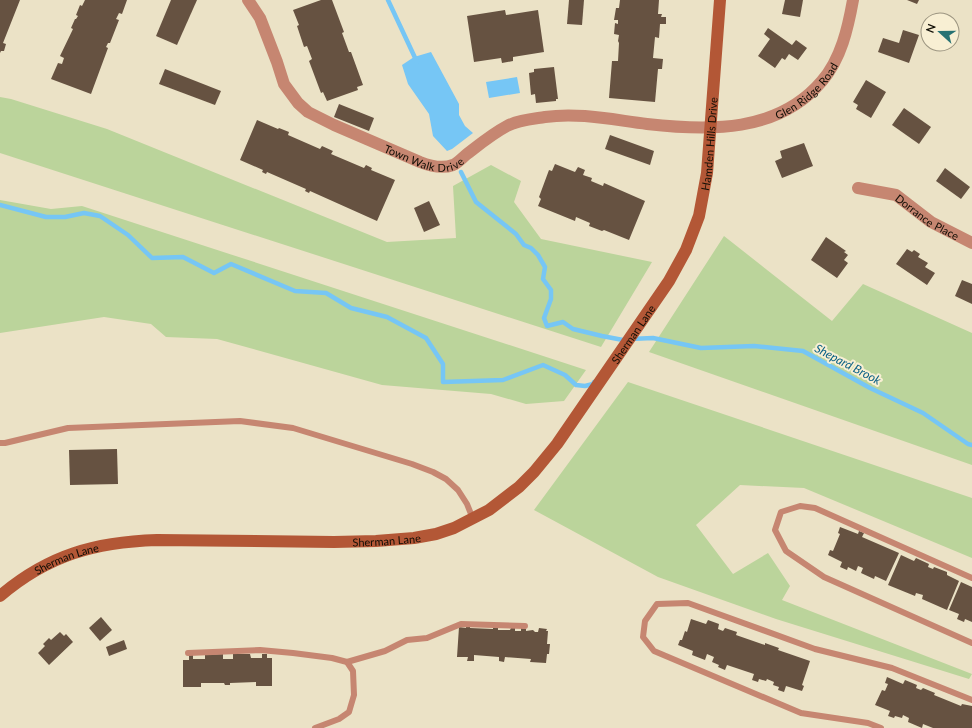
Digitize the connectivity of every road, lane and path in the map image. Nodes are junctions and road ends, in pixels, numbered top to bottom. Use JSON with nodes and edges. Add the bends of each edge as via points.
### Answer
{"nodes":[{"id":1,"x":248,"y":0,"type":"edge"},
{"id":2,"x":720,"y":0,"type":"edge"},
{"id":3,"x":853,"y":0,"type":"edge"},
{"id":4,"x":711,"y":128,"type":"junction"},
{"id":5,"x":858,"y":188,"type":"dead end"},
{"id":6,"x":972,"y":242,"type":"edge"},
{"id":7,"x":669,"y":281,"type":"joint"},
{"id":8,"x":0,"y":443,"type":"edge"},
{"id":9,"x":473,"y":519,"type":"junction"},
{"id":10,"x":972,"y":578,"type":"edge"},
{"id":11,"x":0,"y":596,"type":"edge"},
{"id":12,"x":525,"y":626,"type":"dead end"},
{"id":13,"x":972,"y":643,"type":"edge"},
{"id":14,"x":188,"y":652,"type":"dead end"},
{"id":15,"x":347,"y":662,"type":"junction"},
{"id":16,"x":972,"y":700,"type":"edge"},
{"id":17,"x":315,"y":728,"type":"edge"},
{"id":18,"x":881,"y":728,"type":"edge"}],
"edges":[{"from":1,"to":4,"type":"street","name":"Town Walk Drive","via":[[260,18],[287,89],[298,103],[308,112],[334,125],[431,166],[453,165],[508,125],[546,116],[581,115],[648,124]]},
{"from":2,"to":4,"type":"street","name":"Hamden Hills Drive"},
{"from":3,"to":4,"type":"street","name":"Glen Ridge Road","via":[[850,22],[842,45],[830,69],[813,90],[781,113],[765,120]]},
{"from":4,"to":7,"type":"street","name":"Hamden Hills Drive","via":[[707,173],[699,216],[686,250]]},
{"from":5,"to":6,"type":"street","name":"Dorrance Place","via":[[896,195],[931,222]]},
{"from":7,"to":9,"type":"street","name":"Sherman Lane","via":[[557,444],[534,472],[502,501]]},
{"from":8,"to":9,"type":"lane","via":[[68,428],[240,421],[293,428],[433,472],[458,490]]},
{"from":9,"to":11,"type":"street","name":"Sherman Lane","via":[[436,534],[376,541],[157,540],[106,544],[53,561],[16,582]]},
{"from":10,"to":13,"type":"lane","via":[[815,508],[800,506],[781,512],[775,530],[786,551],[824,577]]},
{"from":12,"to":15,"type":"lane","via":[[461,624],[427,638],[407,640],[385,651]]},
{"from":14,"to":15,"type":"lane","via":[[293,652]]},
{"from":15,"to":17,"type":"lane","via":[[352,671],[354,695],[349,712],[339,719]]},
{"from":16,"to":18,"type":"lane","via":[[892,668],[815,649],[688,603],[657,604],[645,621],[643,637],[654,651],[801,713],[868,723]]}]}
